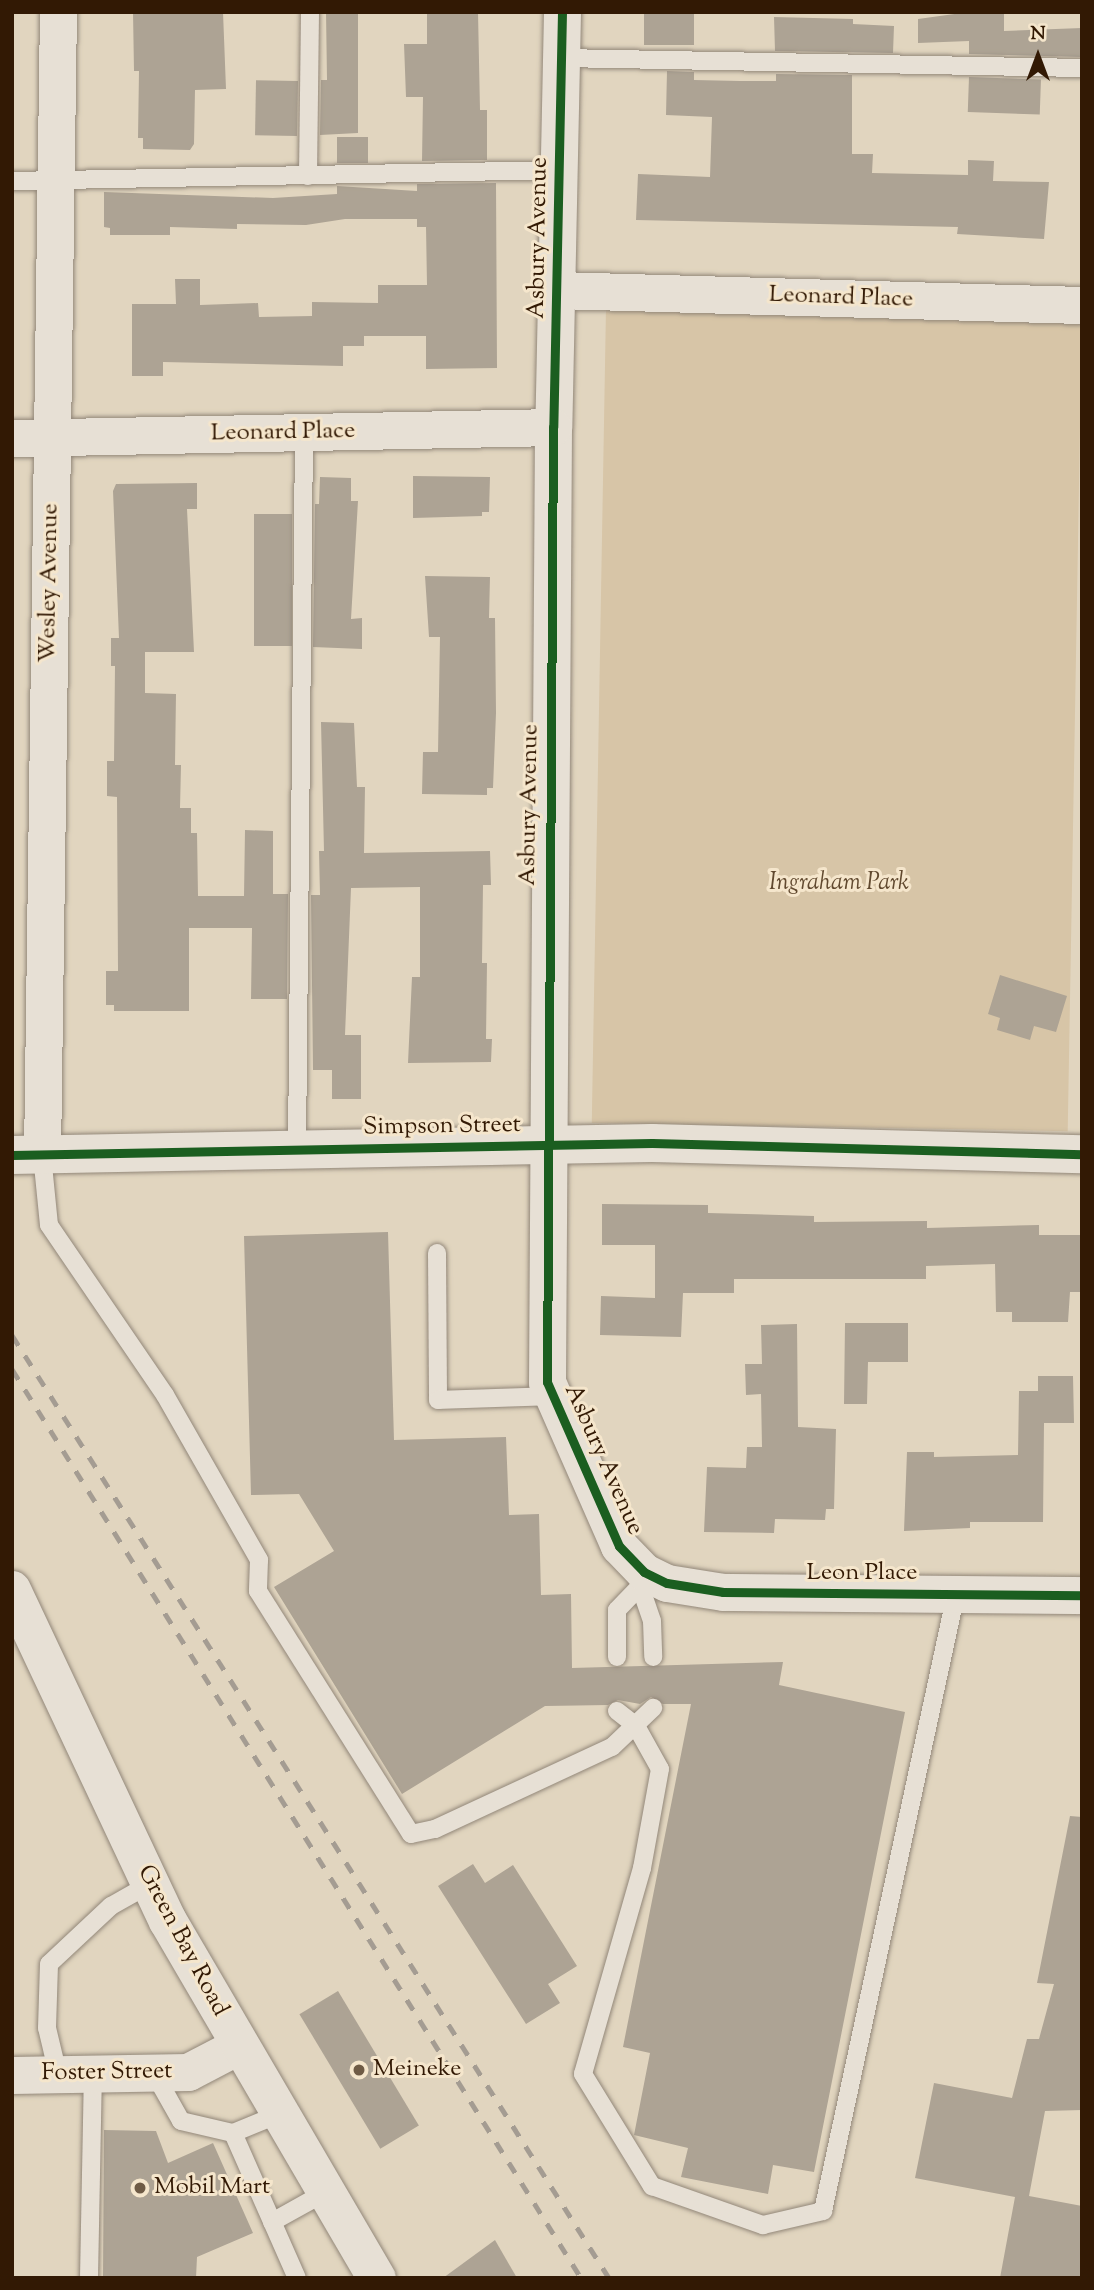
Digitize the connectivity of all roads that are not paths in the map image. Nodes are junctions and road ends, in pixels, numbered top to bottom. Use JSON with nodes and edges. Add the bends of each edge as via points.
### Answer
{"nodes":[{"id":1,"x":58,"y":12,"type":"edge"},
{"id":2,"x":310,"y":12,"type":"edge"},
{"id":3,"x":562,"y":12,"type":"edge"},
{"id":4,"x":561,"y":58,"type":"junction"},
{"id":5,"x":1082,"y":68,"type":"edge"},
{"id":6,"x":560,"y":170,"type":"junction"},
{"id":7,"x":309,"y":176,"type":"junction"},
{"id":8,"x":55,"y":180,"type":"junction"},
{"id":9,"x":12,"y":181,"type":"edge"},
{"id":10,"x":557,"y":290,"type":"junction"},
{"id":11,"x":1082,"y":305,"type":"edge"},
{"id":12,"x":553,"y":427,"type":"junction"},
{"id":13,"x":304,"y":432,"type":"junction"},
{"id":14,"x":52,"y":437,"type":"junction"},
{"id":15,"x":12,"y":438,"type":"edge"},
{"id":16,"x":547,"y":1143,"type":"junction"},
{"id":17,"x":297,"y":1149,"type":"junction"},
{"id":18,"x":1082,"y":1154,"type":"edge"},
{"id":19,"x":27,"y":1155,"type":"edge"},
{"id":20,"x":437,"y":1253,"type":"dead end"},
{"id":21,"x":553,"y":1396,"type":"junction"},
{"id":22,"x":642,"y":1579,"type":"junction"},
{"id":23,"x":12,"y":1590,"type":"edge"},
{"id":24,"x":956,"y":1594,"type":"junction"},
{"id":25,"x":1082,"y":1595,"type":"edge"},
{"id":26,"x":617,"y":1657,"type":"dead end"},
{"id":27,"x":653,"y":1657,"type":"dead end"},
{"id":28,"x":653,"y":1708,"type":"dead end"},
{"id":29,"x":617,"y":1711,"type":"dead end"},
{"id":30,"x":636,"y":1726,"type":"junction"},
{"id":31,"x":150,"y":1884,"type":"junction"},
{"id":32,"x":238,"y":2046,"type":"junction"},
{"id":33,"x":154,"y":2073,"type":"junction"},
{"id":34,"x":75,"y":2074,"type":"junction"},
{"id":35,"x":12,"y":2075,"type":"edge"},
{"id":36,"x":279,"y":2113,"type":"junction"},
{"id":37,"x":233,"y":2133,"type":"junction"},
{"id":38,"x":326,"y":2192,"type":"junction"},
{"id":39,"x":272,"y":2222,"type":"junction"},
{"id":40,"x":89,"y":2278,"type":"edge"},
{"id":41,"x":297,"y":2278,"type":"edge"},
{"id":42,"x":377,"y":2278,"type":"edge"}],
"edges":[{"from":1,"to":8,"type":"street","name":"Wesley Avenue"},
{"from":2,"to":7,"type":"lane"},
{"from":3,"to":4,"type":"street","name":"Asbury Avenue"},
{"from":4,"to":5,"type":"lane"},
{"from":4,"to":6,"type":"street","name":"Asbury Avenue"},
{"from":6,"to":7,"type":"lane"},
{"from":6,"to":10,"type":"street","name":"Asbury Avenue"},
{"from":7,"to":8,"type":"lane"},
{"from":8,"to":9,"type":"lane"},
{"from":8,"to":14,"type":"street","name":"Wesley Avenue"},
{"from":10,"to":11,"type":"street","name":"Leonard Place"},
{"from":10,"to":12,"type":"street","name":"Asbury Avenue"},
{"from":12,"to":13,"type":"street","name":"Leonard Place"},
{"from":12,"to":16,"type":"street","name":"Asbury Avenue"},
{"from":13,"to":14,"type":"street","name":"Leonard Place"},
{"from":13,"to":17,"type":"lane"},
{"from":14,"to":15,"type":"street","name":"Leonard Place"},
{"from":14,"to":19,"type":"street","name":"Wesley Avenue"},
{"from":16,"to":17,"type":"street","name":"Simpson Street"},
{"from":16,"to":18,"type":"street","name":"Simpson Street"},
{"from":16,"to":21,"type":"street","name":"Asbury Avenue","via":[[547,1382]]},
{"from":17,"to":19,"type":"street","name":"Simpson Street"},
{"from":19,"to":30,"type":"lane","via":[[49,1225],[165,1395],[259,1560],[258,1591],[411,1834],[435,1829],[612,1747]]},
{"from":20,"to":21,"type":"lane","via":[[438,1400]]},
{"from":21,"to":22,"type":"street","name":"Asbury Avenue","via":[[619,1546]]},
{"from":22,"to":24,"type":"street","name":"Leon Place","via":[[723,1592]]},
{"from":22,"to":26,"type":"lane","via":[[617,1610]]},
{"from":22,"to":27,"type":"lane","via":[[652,1621]]},
{"from":23,"to":31,"type":"street","name":"Green Bay Road"},
{"from":24,"to":25,"type":"street","name":"Leon Place"},
{"from":24,"to":30,"type":"lane","via":[[823,2211],[763,2225],[652,2186],[583,2074],[642,1868],[660,1769]]},
{"from":28,"to":30,"type":"lane"},
{"from":29,"to":30,"type":"lane"},
{"from":31,"to":32,"type":"street","name":"Green Bay Road"},
{"from":31,"to":34,"type":"lane","via":[[111,1906],[50,1964],[47,2028]]},
{"from":32,"to":33,"type":"street","name":"Foster Street","via":[[188,2072]]},
{"from":32,"to":36,"type":"street","name":"Green Bay Road"},
{"from":33,"to":34,"type":"street","name":"Foster Street"},
{"from":33,"to":37,"type":"lane","via":[[181,2121]]},
{"from":34,"to":35,"type":"street","name":"Foster Street"},
{"from":34,"to":40,"type":"lane"},
{"from":36,"to":37,"type":"lane"},
{"from":36,"to":38,"type":"street","name":"Green Bay Road"},
{"from":37,"to":39,"type":"lane"},
{"from":38,"to":39,"type":"lane"},
{"from":38,"to":42,"type":"street","name":"Green Bay Road"},
{"from":39,"to":41,"type":"lane"}]}
